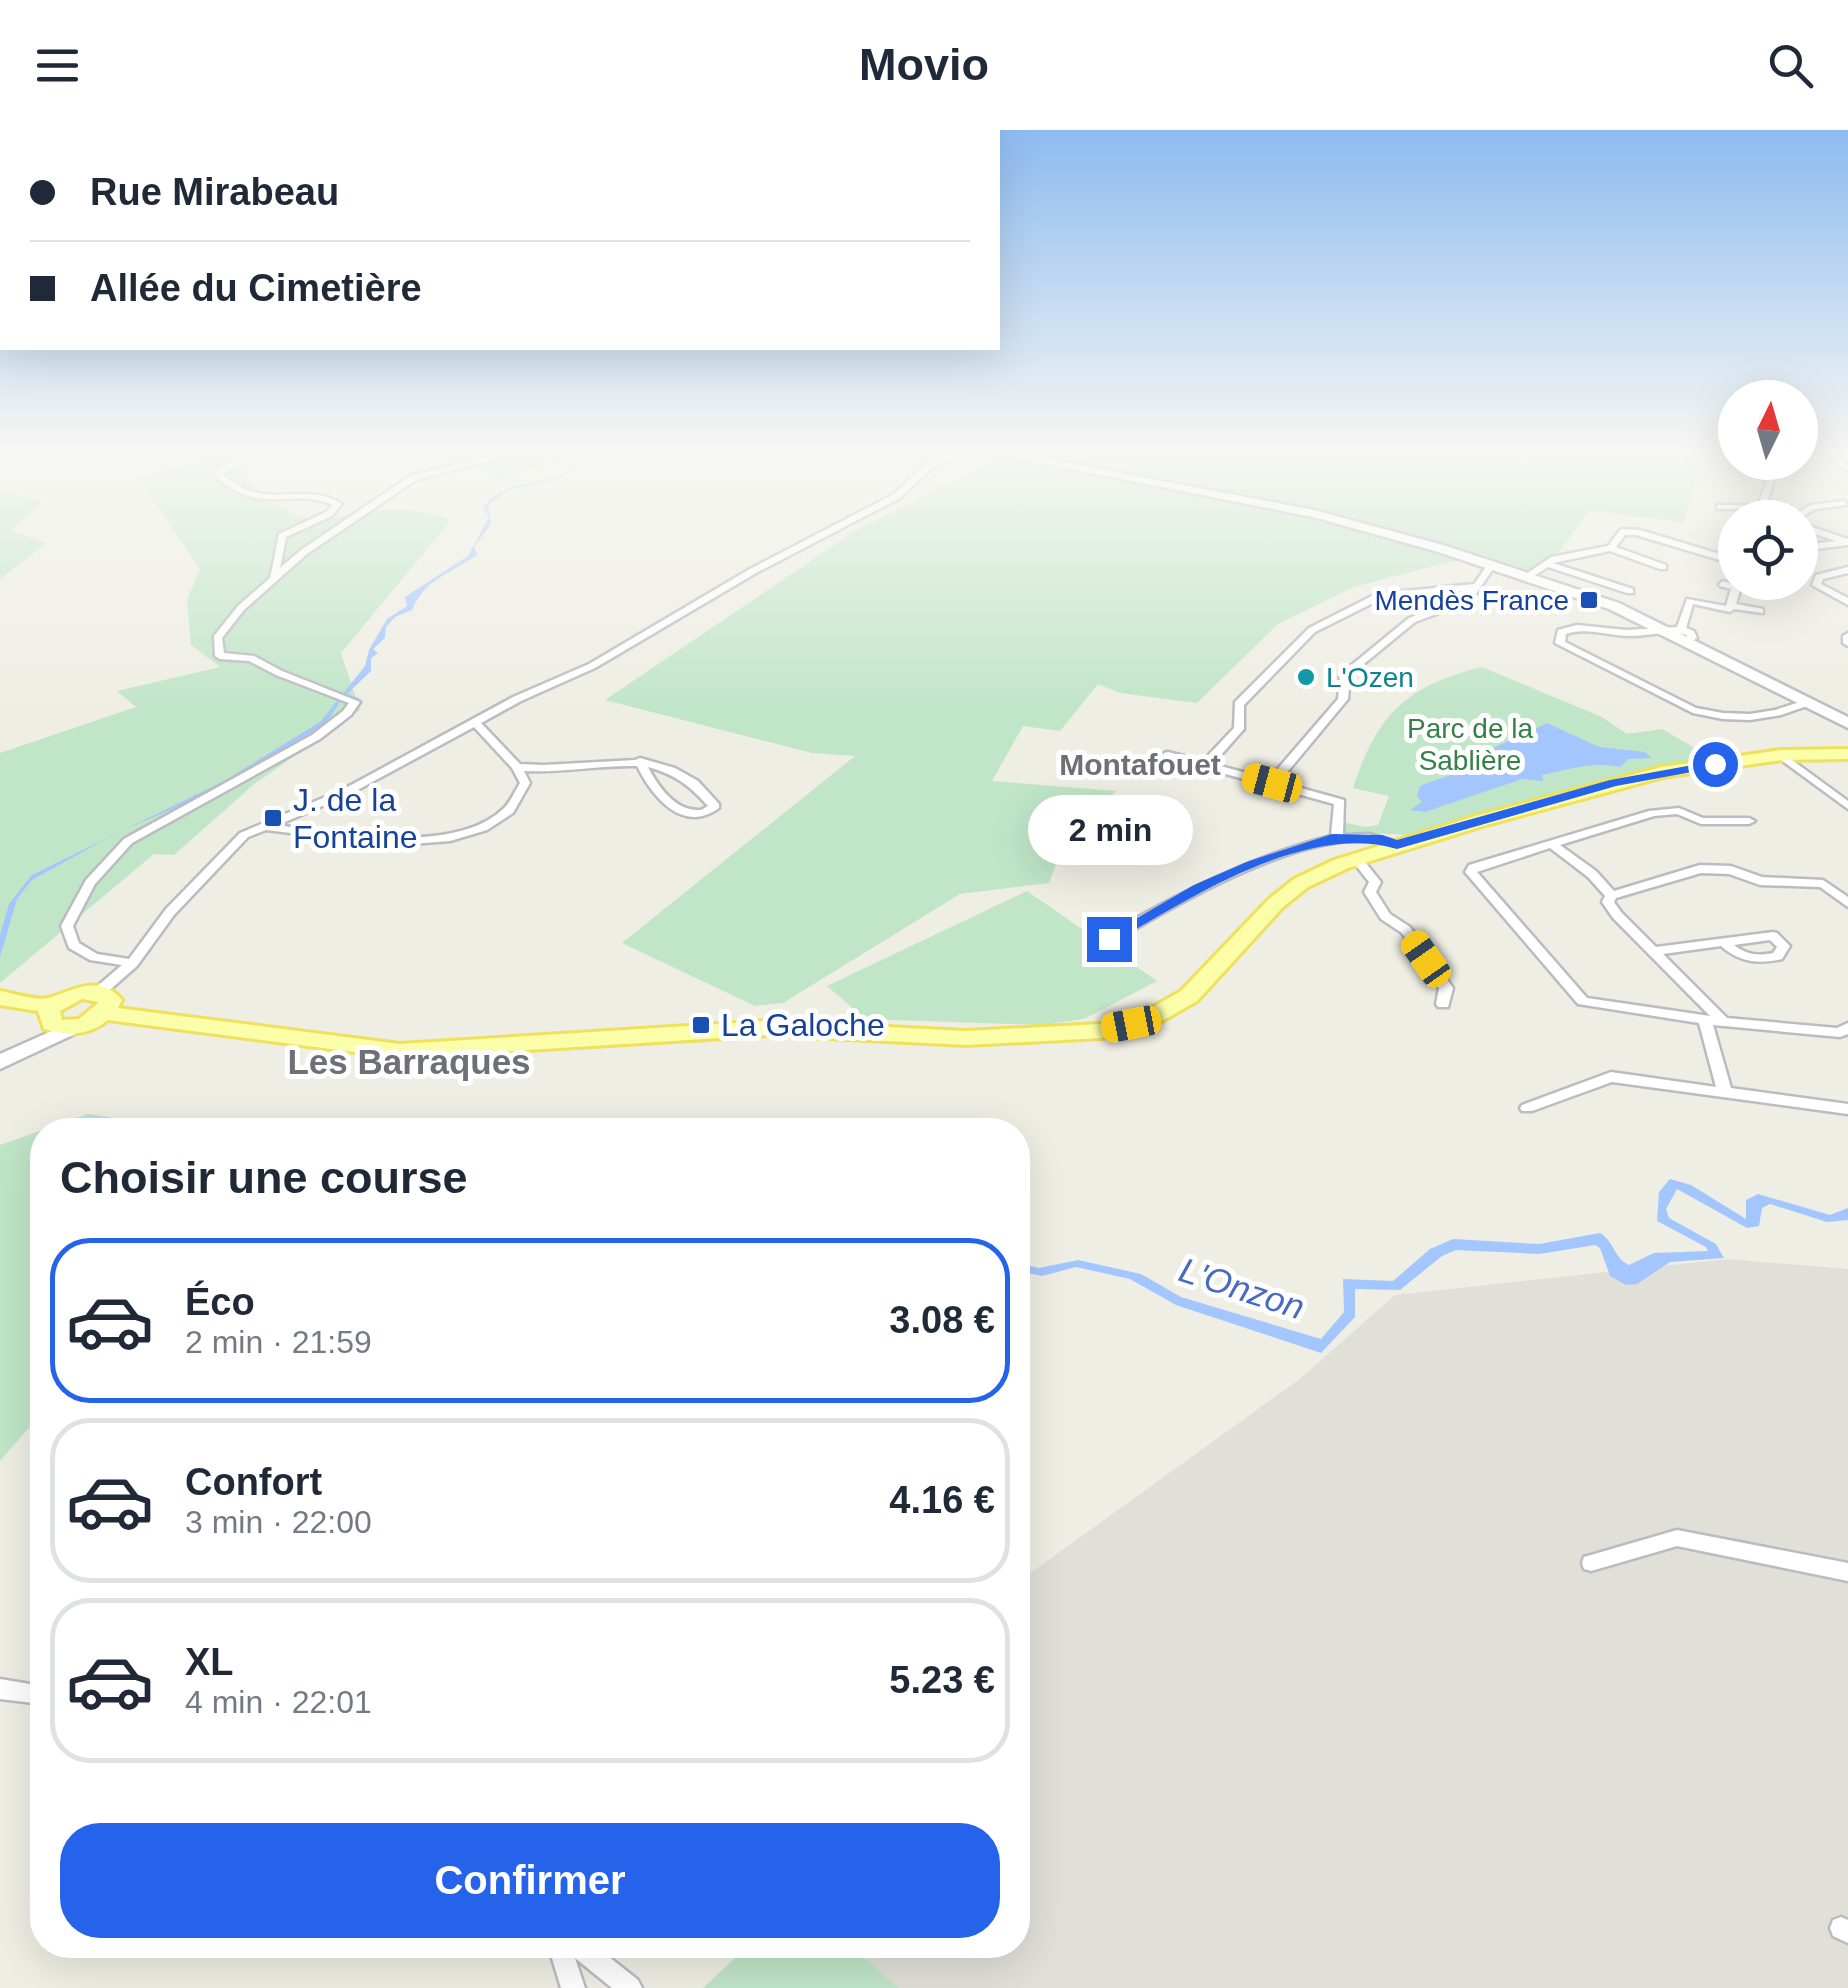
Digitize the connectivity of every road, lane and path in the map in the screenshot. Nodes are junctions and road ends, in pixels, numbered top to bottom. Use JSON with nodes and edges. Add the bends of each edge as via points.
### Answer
{"nodes":[{"id":1,"x":282,"y":538,"type":"edge"},
{"id":2,"x":325,"y":538,"type":"edge"},
{"id":3,"x":817,"y":538,"type":"edge"},
{"id":4,"x":1395,"y":538,"type":"edge"},
{"id":5,"x":1618,"y":538,"type":"edge"},
{"id":6,"x":1657,"y":538,"type":"edge"},
{"id":7,"x":1848,"y":542,"type":"edge"},
{"id":8,"x":1818,"y":546,"type":"edge"},
{"id":9,"x":1612,"y":548,"type":"junction"},
{"id":10,"x":1718,"y":556,"type":"edge"},
{"id":11,"x":1547,"y":564,"type":"junction"},
{"id":12,"x":1491,"y":566,"type":"junction"},
{"id":13,"x":1663,"y":567,"type":"dead end"},
{"id":14,"x":1848,"y":570,"type":"edge"},
{"id":15,"x":1526,"y":577,"type":"junction"},
{"id":16,"x":274,"y":579,"type":"junction"},
{"id":17,"x":1475,"y":588,"type":"junction"},
{"id":18,"x":1630,"y":591,"type":"dead end"},
{"id":19,"x":1732,"y":600,"type":"edge"},
{"id":20,"x":1848,"y":602,"type":"edge"},
{"id":21,"x":1731,"y":604,"type":"junction"},
{"id":22,"x":1760,"y":612,"type":"dead end"},
{"id":23,"x":1660,"y":629,"type":"junction"},
{"id":24,"x":1683,"y":636,"type":"junction"},
{"id":25,"x":335,"y":694,"type":"joint"},
{"id":26,"x":350,"y":699,"type":"joint"},
{"id":27,"x":1806,"y":703,"type":"junction"},
{"id":28,"x":475,"y":722,"type":"junction"},
{"id":29,"x":1848,"y":723,"type":"edge"},
{"id":30,"x":1848,"y":754,"type":"edge"},
{"id":31,"x":1168,"y":755,"type":"dead end"},
{"id":32,"x":1785,"y":759,"type":"junction"},
{"id":33,"x":640,"y":761,"type":"junction"},
{"id":34,"x":1206,"y":765,"type":"junction"},
{"id":35,"x":517,"y":767,"type":"junction"},
{"id":36,"x":1272,"y":783,"type":"junction"},
{"id":37,"x":1848,"y":806,"type":"edge"},
{"id":38,"x":1749,"y":821,"type":"dead end"},
{"id":39,"x":264,"y":826,"type":"junction"},
{"id":40,"x":1337,"y":838,"type":"junction"},
{"id":41,"x":1550,"y":843,"type":"junction"},
{"id":42,"x":1397,"y":845,"type":"junction"},
{"id":43,"x":1357,"y":858,"type":"junction"},
{"id":44,"x":1611,"y":896,"type":"junction"},
{"id":45,"x":1848,"y":902,"type":"edge"},
{"id":46,"x":1109,"y":939,"type":"dead end"},
{"id":47,"x":1724,"y":942,"type":"dead end"},
{"id":48,"x":1657,"y":951,"type":"junction"},
{"id":49,"x":132,"y":963,"type":"junction"},
{"id":50,"x":0,"y":998,"type":"edge"},
{"id":51,"x":102,"y":1003,"type":"junction"},
{"id":52,"x":1442,"y":1004,"type":"dead end"},
{"id":53,"x":51,"y":1013,"type":"junction"},
{"id":54,"x":1705,"y":1020,"type":"junction"},
{"id":55,"x":1722,"y":1022,"type":"junction"},
{"id":56,"x":1848,"y":1027,"type":"edge"},
{"id":57,"x":72,"y":1028,"type":"junction"},
{"id":58,"x":0,"y":1061,"type":"edge"},
{"id":59,"x":1725,"y":1092,"type":"junction"},
{"id":60,"x":1527,"y":1108,"type":"dead end"},
{"id":61,"x":1848,"y":1109,"type":"edge"},
{"id":62,"x":1592,"y":1563,"type":"dead end"},
{"id":63,"x":1848,"y":1572,"type":"edge"},
{"id":64,"x":0,"y":1689,"type":"edge"},
{"id":65,"x":30,"y":1693,"type":"edge"},
{"id":66,"x":563,"y":1958,"type":"edge"},
{"id":67,"x":592,"y":1958,"type":"edge"},
{"id":68,"x":573,"y":1988,"type":"edge"},
{"id":69,"x":630,"y":1988,"type":"edge"}],
"edges":[{"from":1,"to":16,"type":"street"},
{"from":2,"to":16,"type":"street"},
{"from":3,"to":28,"type":"street","via":[[592,666]]},
{"from":4,"to":12,"type":"street"},
{"from":5,"to":9,"type":"street"},
{"from":6,"to":10,"type":"street"},
{"from":7,"to":8,"type":"street"},
{"from":9,"to":11,"type":"street"},
{"from":9,"to":13,"type":"street"},
{"from":11,"to":15,"type":"street"},
{"from":11,"to":18,"type":"street"},
{"from":12,"to":15,"type":"street"},
{"from":12,"to":17,"type":"street"},
{"from":14,"to":20,"type":"street","via":[[1819,577],[1816,585]]},
{"from":15,"to":23,"type":"street"},
{"from":16,"to":25,"type":"street","via":[[217,638],[220,656],[251,658]]},
{"from":17,"to":34,"type":"street","via":[[1384,595],[1312,630],[1238,704],[1240,729]]},
{"from":17,"to":36,"type":"street","via":[[1464,602],[1412,620],[1351,670],[1343,699]]},
{"from":19,"to":21,"type":"street"},
{"from":21,"to":22,"type":"street"},
{"from":21,"to":24,"type":"street","via":[[1690,602]]},
{"from":23,"to":24,"type":"street"},
{"from":23,"to":27,"type":"street","via":[[1572,627],[1561,632],[1560,643],[1704,713],[1753,720]]},
{"from":24,"to":27,"type":"street"},
{"from":25,"to":26,"type":"street"},
{"from":26,"to":49,"type":"street","via":[[355,702],[347,713],[316,737],[128,841],[90,882],[67,926],[74,945],[94,957]]},
{"from":27,"to":29,"type":"street"},
{"from":28,"to":35,"type":"street"},
{"from":28,"to":39,"type":"street","via":[[346,792]]},
{"from":30,"to":32,"type":"main road"},
{"from":31,"to":34,"type":"street"},
{"from":32,"to":37,"type":"street"},
{"from":32,"to":42,"type":"main road","via":[[1614,783]]},
{"from":33,"to":33,"type":"street","via":[[670,769],[714,806],[693,816],[678,810]]},
{"from":33,"to":35,"type":"street"},
{"from":34,"to":36,"type":"street"},
{"from":35,"to":39,"type":"street","via":[[525,784],[520,798],[488,826],[455,836],[418,842]]},
{"from":36,"to":40,"type":"street","via":[[1340,802]]},
{"from":38,"to":41,"type":"street","via":[[1653,813]]},
{"from":39,"to":49,"type":"street","via":[[214,862]]},
{"from":40,"to":42,"type":"street"},
{"from":40,"to":46,"type":"street","via":[[1188,893]]},
{"from":41,"to":44,"type":"street"},
{"from":41,"to":54,"type":"street","via":[[1473,868],[1473,878],[1583,1002]]},
{"from":42,"to":43,"type":"main road"},
{"from":43,"to":51,"type":"main road","via":[[1276,903],[1189,996],[1154,1016],[1102,1030],[964,1038],[770,1028],[400,1051]]},
{"from":43,"to":52,"type":"street","via":[[1375,882],[1370,892],[1385,916],[1406,930],[1446,988]]},
{"from":44,"to":45,"type":"street","via":[[1716,869],[1760,882],[1823,884]]},
{"from":44,"to":48,"type":"street","via":[[1617,914]]},
{"from":47,"to":48,"type":"street"},
{"from":48,"to":55,"type":"street"},
{"from":49,"to":51,"type":"street"},
{"from":50,"to":53,"type":"main road"},
{"from":51,"to":53,"type":"main road","via":[[80,992]]},
{"from":51,"to":57,"type":"main road"},
{"from":53,"to":57,"type":"main road","via":[[58,1027]]},
{"from":53,"to":58,"type":"street","via":[[32,1041]]},
{"from":54,"to":55,"type":"street"},
{"from":54,"to":59,"type":"street"},
{"from":55,"to":56,"type":"street","via":[[1840,1034]]},
{"from":57,"to":58,"type":"street"},
{"from":59,"to":60,"type":"street","via":[[1611,1077]]},
{"from":59,"to":61,"type":"street"},
{"from":62,"to":63,"type":"street","via":[[1677,1538]]},
{"from":64,"to":65,"type":"street"},
{"from":66,"to":68,"type":"street"},
{"from":67,"to":69,"type":"street"}]}
